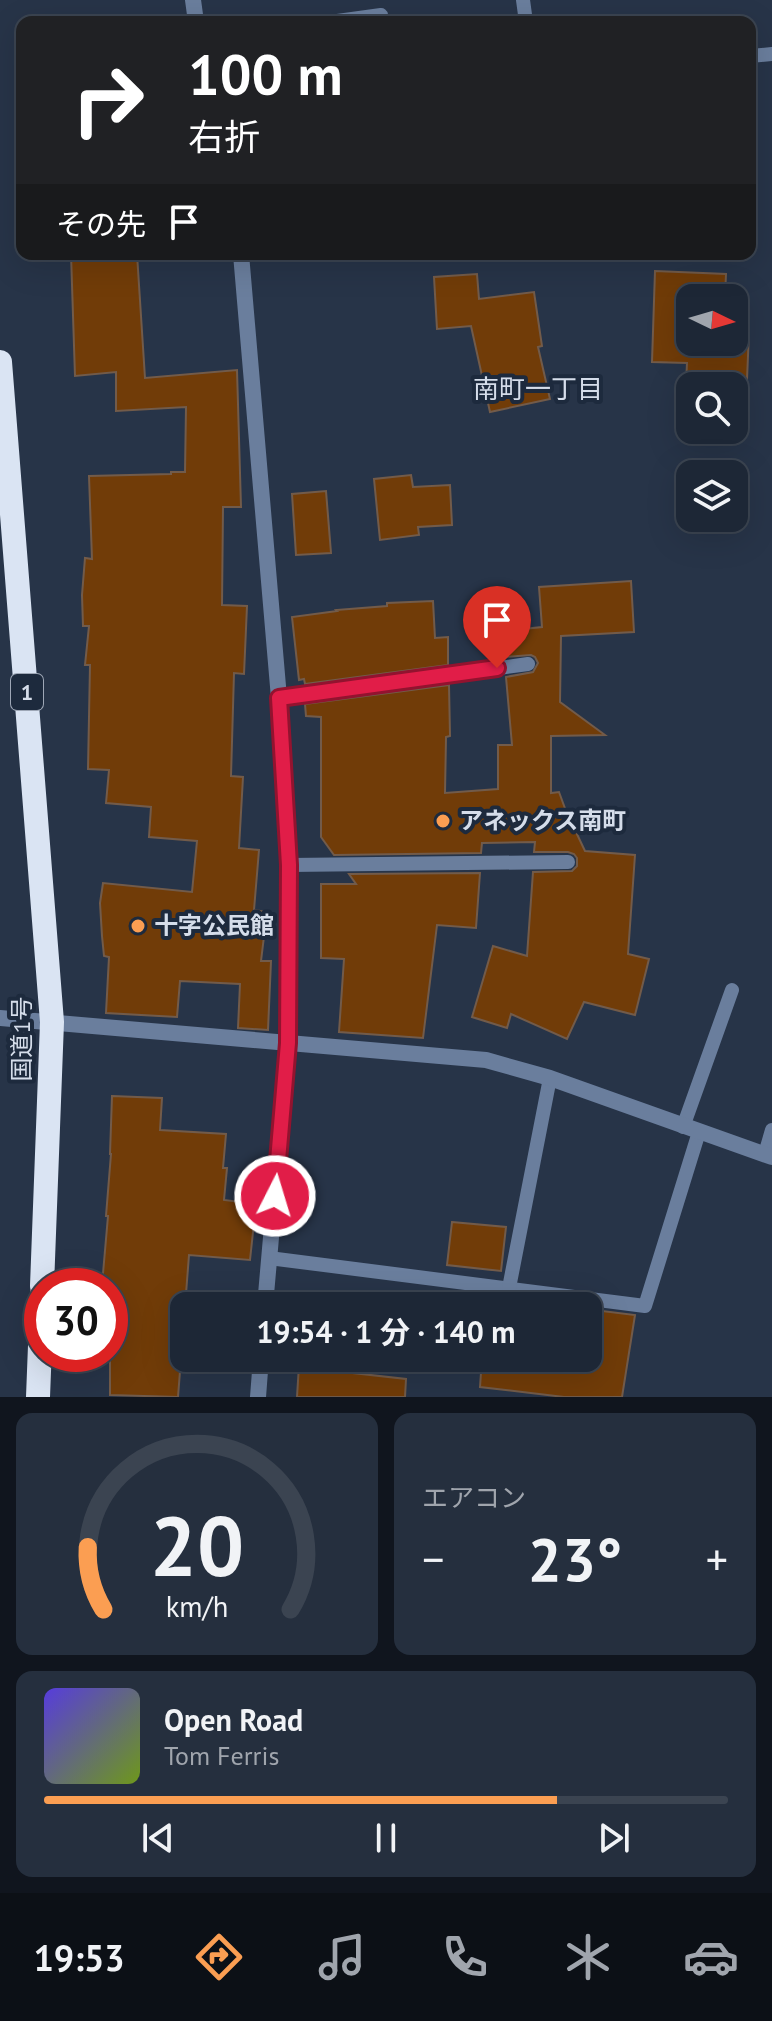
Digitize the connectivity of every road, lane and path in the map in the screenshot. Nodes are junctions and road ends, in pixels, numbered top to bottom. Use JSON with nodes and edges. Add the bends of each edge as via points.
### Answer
{"nodes":[{"id":1,"x":381,"y":15,"type":"dead end"},
{"id":2,"x":374,"y":16,"type":"edge"},
{"id":3,"x":242,"y":260,"type":"edge"},
{"id":4,"x":0,"y":362,"type":"edge"},
{"id":5,"x":4,"y":448,"type":"edge"},
{"id":6,"x":528,"y":664,"type":"dead end"},
{"id":7,"x":279,"y":698,"type":"junction"},
{"id":8,"x":568,"y":862,"type":"dead end"},
{"id":9,"x":289,"y":865,"type":"junction"},
{"id":10,"x":732,"y":990,"type":"dead end"},
{"id":11,"x":0,"y":1018,"type":"edge"},
{"id":12,"x":52,"y":1022,"type":"junction"},
{"id":13,"x":288,"y":1043,"type":"junction"},
{"id":14,"x":550,"y":1078,"type":"junction"},
{"id":15,"x":691,"y":1129,"type":"junction"},
{"id":16,"x":772,"y":1130,"type":"edge"},
{"id":17,"x":768,"y":1156,"type":"edge"},
{"id":18,"x":269,"y":1258,"type":"junction"},
{"id":19,"x":43,"y":1268,"type":"edge"},
{"id":20,"x":509,"y":1288,"type":"junction"},
{"id":21,"x":266,"y":1292,"type":"edge"},
{"id":22,"x":39,"y":1372,"type":"edge"},
{"id":23,"x":260,"y":1372,"type":"edge"},
{"id":24,"x":38,"y":1397,"type":"edge"},
{"id":25,"x":258,"y":1397,"type":"edge"}],
"edges":[{"from":1,"to":2,"type":"lane"},
{"from":3,"to":7,"type":"street"},
{"from":4,"to":5,"type":"highway","name":"国道1号","number":"1"},
{"from":5,"to":12,"type":"highway","name":"国道1号","number":"1"},
{"from":6,"to":7,"type":"lane"},
{"from":7,"to":9,"type":"street"},
{"from":8,"to":9,"type":"lane"},
{"from":9,"to":13,"type":"street"},
{"from":10,"to":15,"type":"lane"},
{"from":11,"to":12,"type":"street"},
{"from":12,"to":13,"type":"street"},
{"from":12,"to":19,"type":"highway","name":"国道1号","number":"1"},
{"from":13,"to":14,"type":"street","via":[[486,1060]]},
{"from":13,"to":18,"type":"street"},
{"from":14,"to":15,"type":"street"},
{"from":14,"to":20,"type":"lane"},
{"from":15,"to":17,"type":"street"},
{"from":15,"to":20,"type":"lane","via":[[645,1306]]},
{"from":16,"to":17,"type":"lane"},
{"from":18,"to":20,"type":"lane"},
{"from":18,"to":21,"type":"street"},
{"from":22,"to":24,"type":"highway"},
{"from":23,"to":25,"type":"street"}]}
